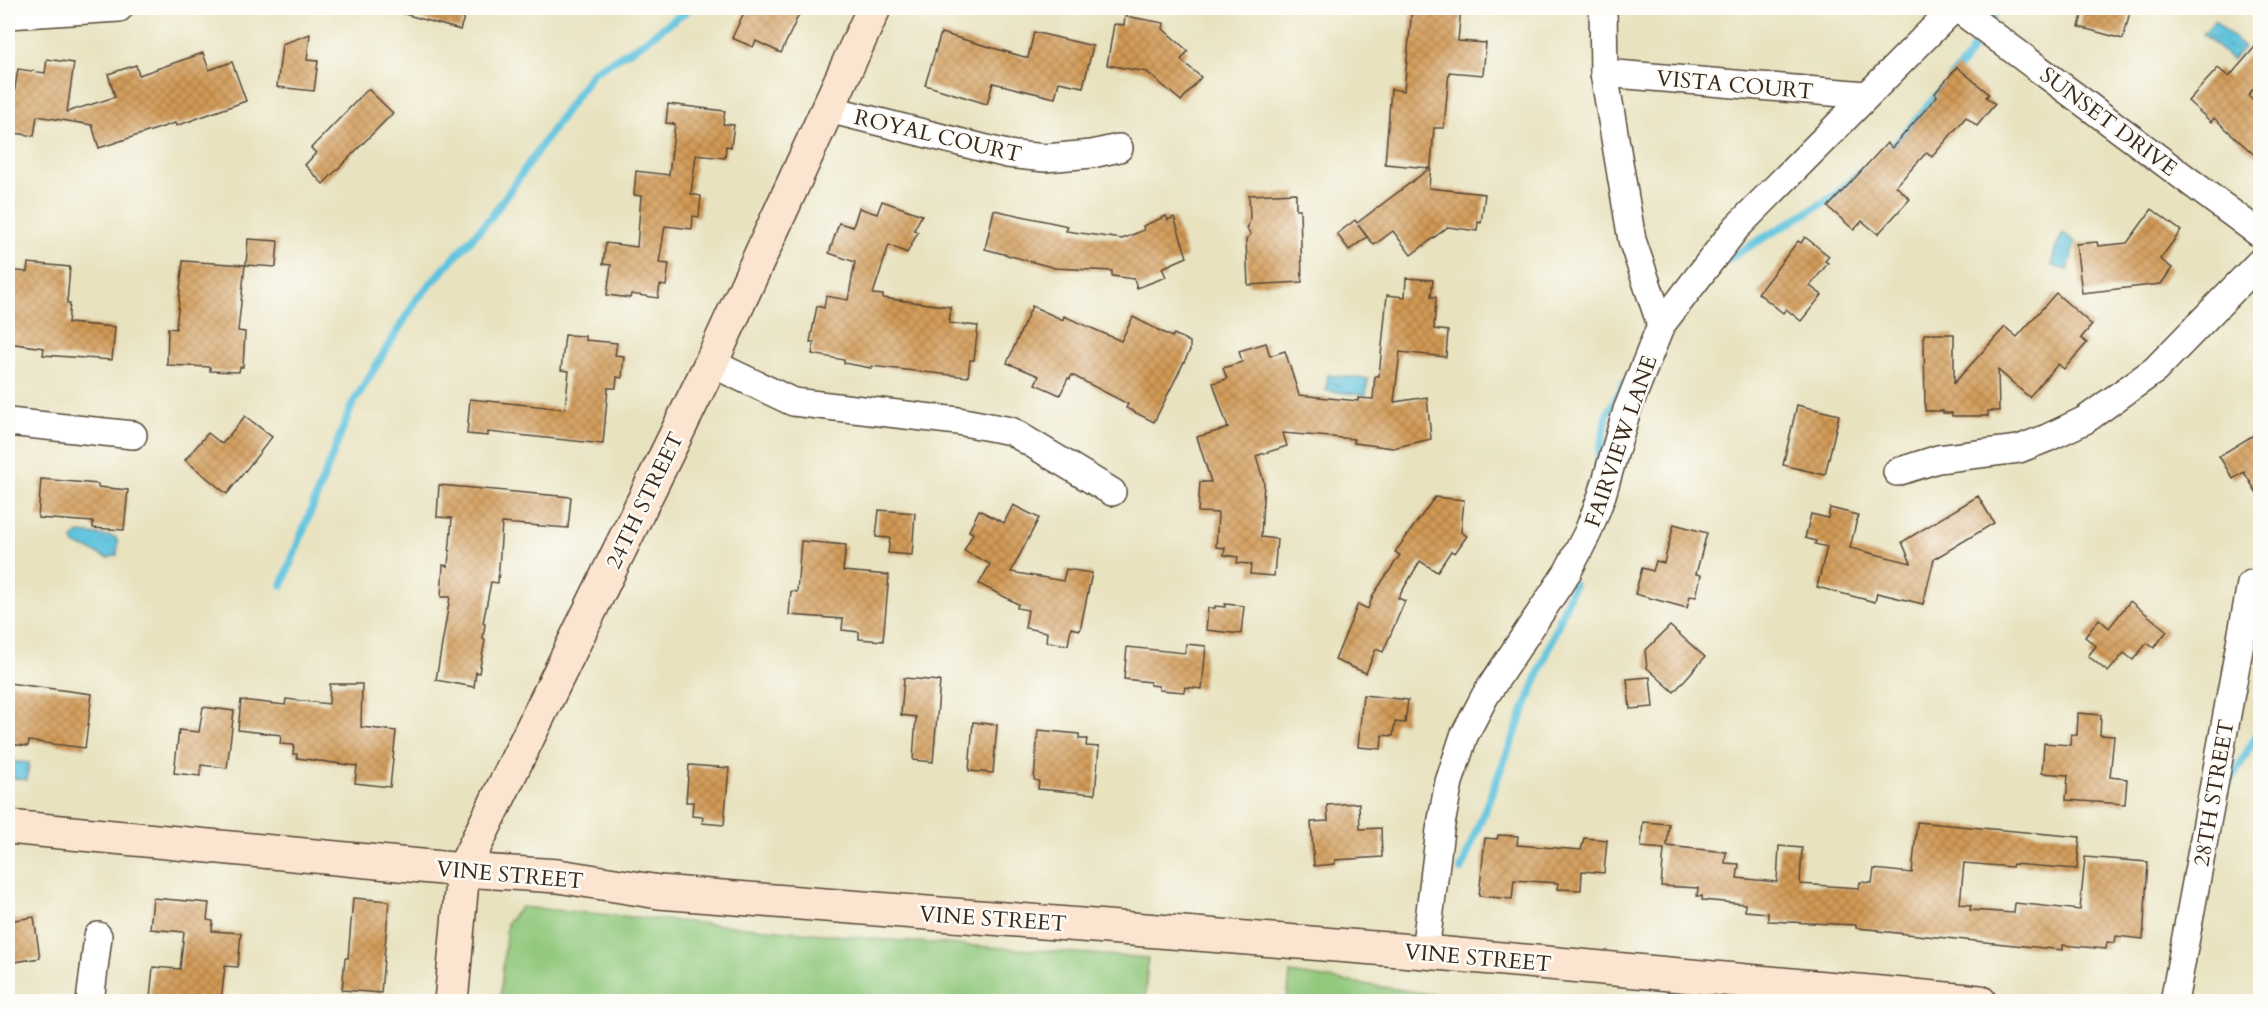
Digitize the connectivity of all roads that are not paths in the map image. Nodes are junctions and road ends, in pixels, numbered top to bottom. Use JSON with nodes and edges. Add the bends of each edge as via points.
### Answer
{"nodes":[{"id":1,"x":119,"y":8,"type":"edge"},
{"id":2,"x":874,"y":8,"type":"edge"},
{"id":3,"x":1602,"y":8,"type":"edge"},
{"id":4,"x":1956,"y":8,"type":"edge"},
{"id":5,"x":8,"y":15,"type":"edge"},
{"id":6,"x":1605,"y":73,"type":"junction"},
{"id":7,"x":1866,"y":95,"type":"junction"},
{"id":8,"x":828,"y":109,"type":"junction"},
{"id":9,"x":1119,"y":148,"type":"dead end"},
{"id":10,"x":2260,"y":234,"type":"edge"},
{"id":11,"x":2260,"y":262,"type":"edge"},
{"id":12,"x":1661,"y":325,"type":"junction"},
{"id":13,"x":711,"y":363,"type":"junction"},
{"id":14,"x":8,"y":422,"type":"edge"},
{"id":15,"x":133,"y":435,"type":"dead end"},
{"id":16,"x":1897,"y":472,"type":"dead end"},
{"id":17,"x":1112,"y":492,"type":"dead end"},
{"id":18,"x":2251,"y":584,"type":"dead end"},
{"id":19,"x":8,"y":827,"type":"edge"},
{"id":20,"x":463,"y":870,"type":"junction"},
{"id":21,"x":98,"y":936,"type":"dead end"},
{"id":22,"x":1425,"y":952,"type":"junction"},
{"id":23,"x":90,"y":1002,"type":"edge"},
{"id":24,"x":452,"y":1002,"type":"edge"},
{"id":25,"x":1980,"y":1002,"type":"edge"},
{"id":26,"x":2174,"y":1002,"type":"edge"}],
"edges":[{"from":1,"to":5,"type":"street"},
{"from":2,"to":8,"type":"street","name":"24TH STREET"},
{"from":3,"to":6,"type":"street"},
{"from":4,"to":7,"type":"street","name":"FAIRVIEW LANE"},
{"from":4,"to":10,"type":"street","name":"SUNSET DRIVE"},
{"from":6,"to":7,"type":"street","name":"VISTA COURT"},
{"from":6,"to":12,"type":"street","via":[[1632,240]]},
{"from":7,"to":12,"type":"street","name":"FAIRVIEW LANE","via":[[1736,228]]},
{"from":8,"to":9,"type":"street","name":"ROYAL COURT","via":[[1007,154],[1045,158]]},
{"from":8,"to":13,"type":"street","name":"24TH STREET"},
{"from":11,"to":16,"type":"street","via":[[2156,370],[2085,420],[2019,449],[1938,459]]},
{"from":12,"to":22,"type":"street","name":"FAIRVIEW LANE","via":[[1627,410],[1588,532],[1568,571],[1485,696],[1464,736],[1449,782]]},
{"from":13,"to":17,"type":"street","via":[[793,402],[1011,430]]},
{"from":13,"to":20,"type":"street","name":"24TH STREET"},
{"from":14,"to":15,"type":"street"},
{"from":18,"to":26,"type":"street","name":"28TH STREET"},
{"from":19,"to":20,"type":"street","name":"VINE STREET"},
{"from":20,"to":22,"type":"street","name":"VINE STREET","via":[[558,876],[659,892]]},
{"from":20,"to":24,"type":"street","name":"24TH STREET"},
{"from":21,"to":23,"type":"street"},
{"from":22,"to":25,"type":"street","name":"VINE STREET"}]}
